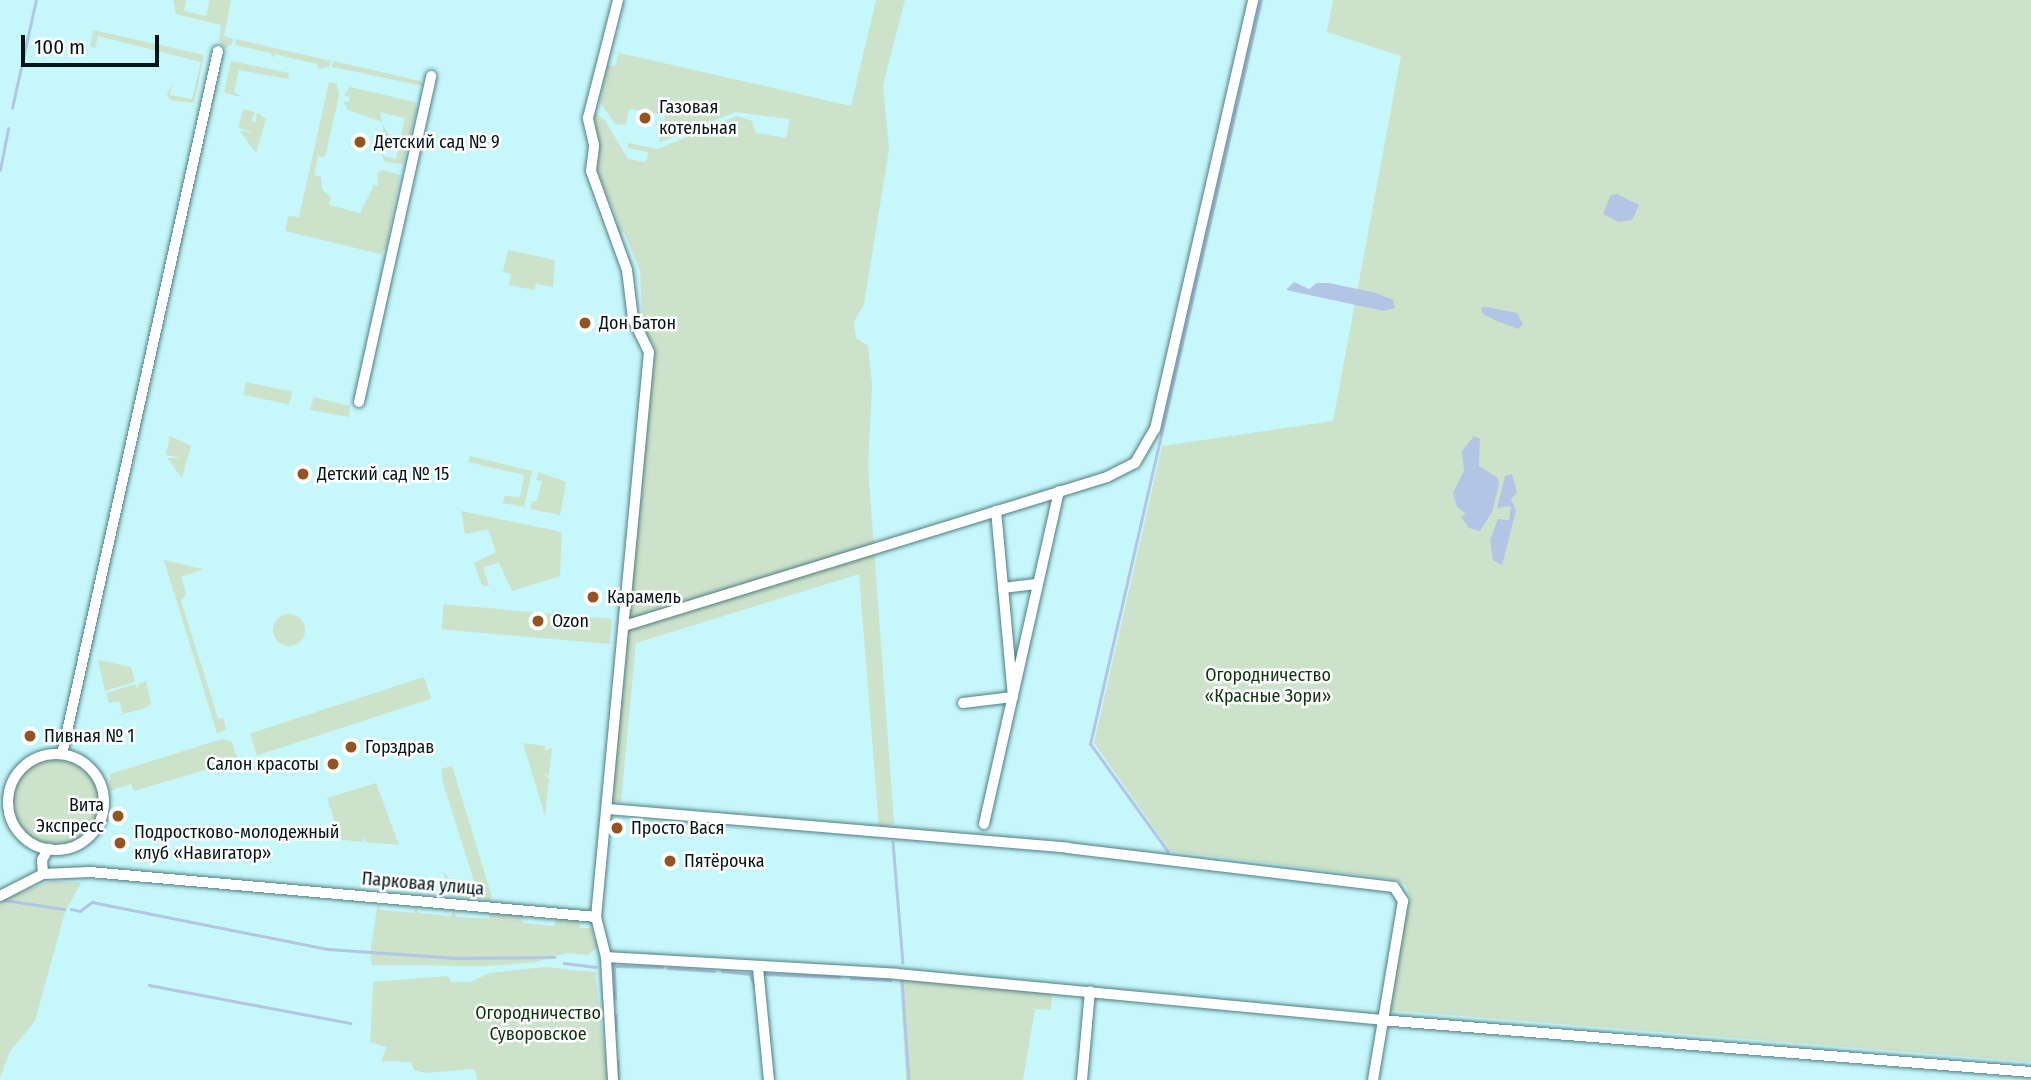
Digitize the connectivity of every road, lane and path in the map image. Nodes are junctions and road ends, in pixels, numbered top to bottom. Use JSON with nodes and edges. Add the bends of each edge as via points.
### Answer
{"nodes":[{"id":1,"x":618,"y":0,"type":"edge"},
{"id":2,"x":1253,"y":0,"type":"edge"},
{"id":3,"x":218,"y":51,"type":"dead end"},
{"id":4,"x":431,"y":76,"type":"dead end"},
{"id":5,"x":359,"y":402,"type":"dead end"},
{"id":6,"x":1059,"y":491,"type":"junction"},
{"id":7,"x":996,"y":510,"type":"junction"},
{"id":8,"x":1038,"y":584,"type":"junction"},
{"id":9,"x":1003,"y":588,"type":"junction"},
{"id":10,"x":624,"y":626,"type":"junction"},
{"id":11,"x":1013,"y":696,"type":"junction"},
{"id":12,"x":963,"y":703,"type":"dead end"},
{"id":13,"x":62,"y":754,"type":"junction"},
{"id":14,"x":607,"y":809,"type":"junction"},
{"id":15,"x":984,"y":824,"type":"dead end"},
{"id":16,"x":48,"y":849,"type":"junction"},
{"id":17,"x":43,"y":874,"type":"junction"},
{"id":18,"x":0,"y":896,"type":"edge"},
{"id":19,"x":596,"y":917,"type":"junction"},
{"id":20,"x":606,"y":957,"type":"junction"},
{"id":21,"x":758,"y":968,"type":"junction"},
{"id":22,"x":1090,"y":991,"type":"junction"},
{"id":23,"x":1380,"y":1020,"type":"junction"},
{"id":24,"x":2031,"y":1072,"type":"edge"},
{"id":25,"x":613,"y":1080,"type":"edge"},
{"id":26,"x":769,"y":1080,"type":"edge"},
{"id":27,"x":1082,"y":1080,"type":"edge"},
{"id":28,"x":1373,"y":1080,"type":"edge"}],
"edges":[{"from":1,"to":10,"type":"street","via":[[588,118],[594,145],[593,184],[627,270],[633,319],[649,352]]},
{"from":2,"to":6,"type":"street","via":[[1147,450],[1127,469]]},
{"from":3,"to":13,"type":"street"},
{"from":4,"to":5,"type":"street"},
{"from":6,"to":7,"type":"street"},
{"from":6,"to":8,"type":"street"},
{"from":7,"to":9,"type":"street"},
{"from":7,"to":10,"type":"street"},
{"from":8,"to":9,"type":"street"},
{"from":8,"to":11,"type":"street"},
{"from":9,"to":11,"type":"street"},
{"from":10,"to":14,"type":"street"},
{"from":11,"to":12,"type":"street"},
{"from":11,"to":15,"type":"street"},
{"from":13,"to":16,"type":"street","via":[[25,765],[9,790],[8,810],[16,830],[29,842]]},
{"from":13,"to":16,"type":"street","via":[[85,764],[96,776],[103,813],[82,842]]},
{"from":14,"to":19,"type":"street"},
{"from":14,"to":23,"type":"street","via":[[1067,848],[1394,887],[1403,901]]},
{"from":16,"to":17,"type":"street","via":[[42,860]]},
{"from":17,"to":18,"type":"street","name":"Парковая улица"},
{"from":17,"to":19,"type":"street","name":"Парковая улица","via":[[110,873]]},
{"from":19,"to":20,"type":"street"},
{"from":20,"to":21,"type":"street"},
{"from":20,"to":25,"type":"street"},
{"from":21,"to":22,"type":"street","via":[[897,974]]},
{"from":21,"to":26,"type":"street"},
{"from":22,"to":23,"type":"street"},
{"from":22,"to":27,"type":"street"},
{"from":23,"to":24,"type":"street"},
{"from":23,"to":28,"type":"street"}]}
